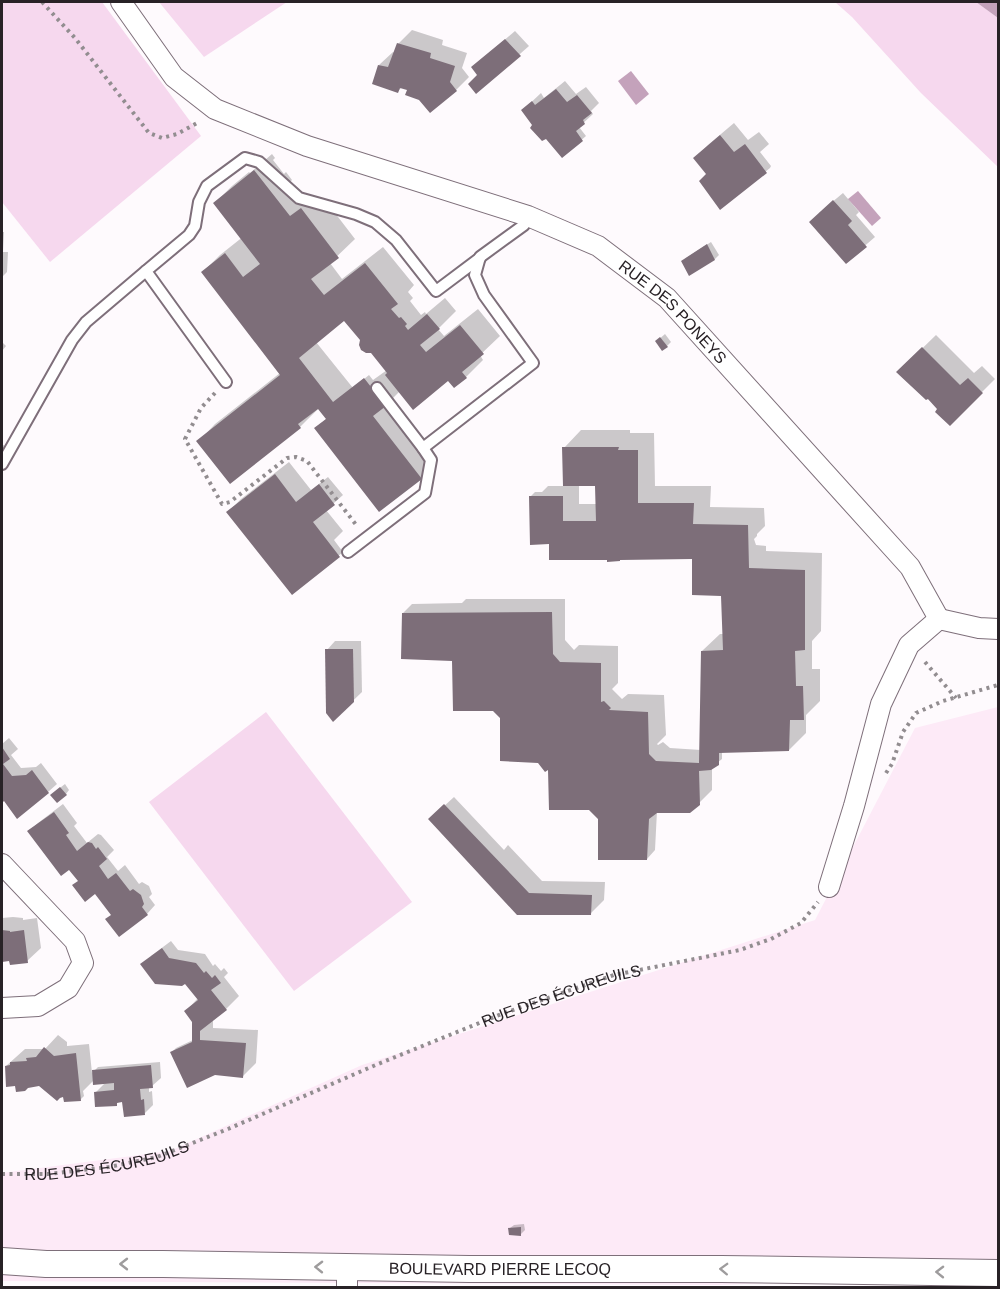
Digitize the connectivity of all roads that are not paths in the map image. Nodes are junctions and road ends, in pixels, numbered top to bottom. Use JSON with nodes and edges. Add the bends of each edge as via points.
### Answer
{"nodes":[{"id":1,"x":120,"y":2,"type":"edge"},
{"id":2,"x":528,"y":216,"type":"junction"},
{"id":3,"x":480,"y":258,"type":"junction"},
{"id":4,"x":146,"y":271,"type":"junction"},
{"id":5,"x":226,"y":382,"type":"road end"},
{"id":6,"x":377,"y":388,"type":"dead end"},
{"id":7,"x":423,"y":448,"type":"junction"},
{"id":8,"x":2,"y":464,"type":"edge"},
{"id":9,"x":348,"y":552,"type":"dead end"},
{"id":10,"x":939,"y":619,"type":"junction"},
{"id":11,"x":999,"y":629,"type":"edge"},
{"id":12,"x":2,"y":864,"type":"edge"},
{"id":13,"x":829,"y":887,"type":"road end"},
{"id":14,"x":2,"y":1008,"type":"edge"},
{"id":15,"x":2,"y":1261,"type":"edge"},
{"id":16,"x":999,"y":1273,"type":"edge"},
{"id":17,"x":347,"y":1277,"type":"edge"},
{"id":18,"x":754,"y":1279,"type":"edge"}],
"edges":[{"from":1,"to":2,"type":"street","name":"RUE DES PONEYS","via":[[174,77],[215,109],[307,146]]},
{"from":2,"to":3,"type":"lane","via":[[524,225]]},
{"from":2,"to":10,"type":"street","name":"RUE DES PONEYS","via":[[598,246],[667,298],[910,567]]},
{"from":3,"to":4,"type":"lane","via":[[436,291],[396,240],[375,222],[299,198],[259,162],[245,158],[207,186],[189,235]]},
{"from":3,"to":7,"type":"lane","via":[[475,275],[484,295],[534,363]]},
{"from":4,"to":5,"type":"lane"},
{"from":4,"to":8,"type":"lane","via":[[86,322],[72,340]]},
{"from":6,"to":7,"type":"lane"},
{"from":7,"to":9,"type":"lane","via":[[431,460],[425,493]]},
{"from":10,"to":11,"type":"street"},
{"from":10,"to":13,"type":"street","via":[[909,645],[881,705]]},
{"from":12,"to":14,"type":"street","via":[[75,940],[83,963],[68,988],[38,1006]]},
{"from":17,"to":15,"type":"street","name":"BOULEVARD PIERRE LECOQ","one_way":true,"via":[[163,1264]]},
{"from":16,"to":18,"type":"street","name":"BOULEVARD PIERRE LECOQ","one_way":true},
{"from":18,"to":17,"type":"street","name":"BOULEVARD PIERRE LECOQ","one_way":true,"via":[[721,1269]]}]}
